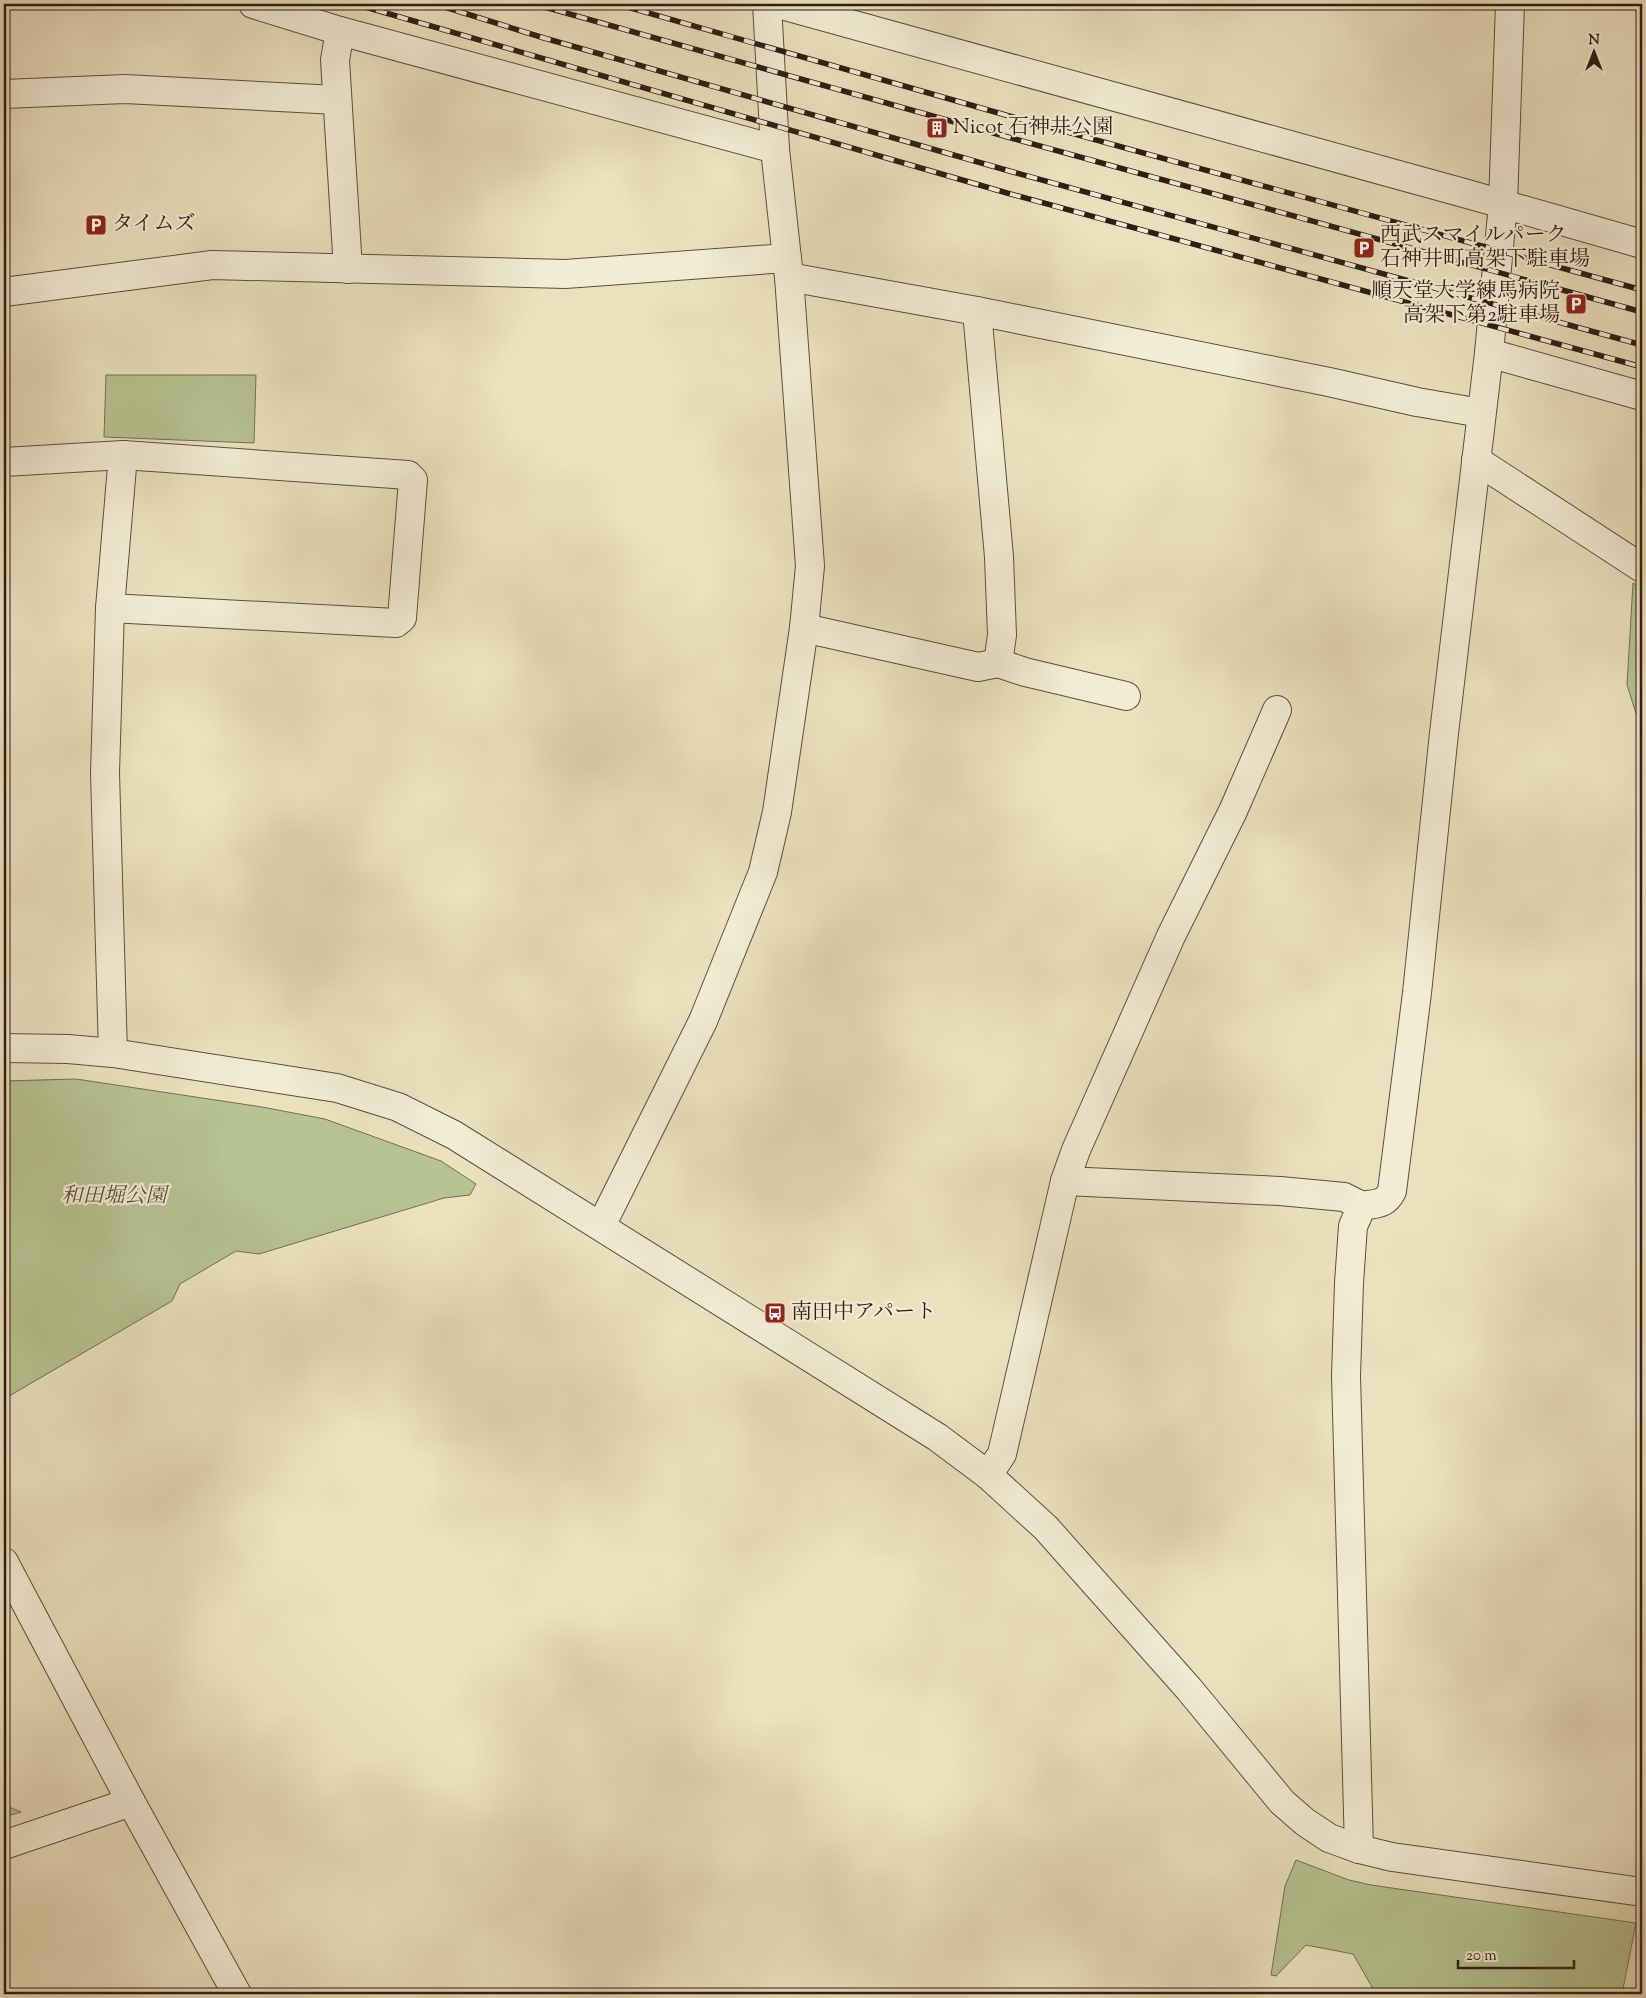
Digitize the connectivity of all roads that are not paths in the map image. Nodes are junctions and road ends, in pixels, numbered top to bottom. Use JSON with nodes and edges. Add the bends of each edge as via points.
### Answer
{"nodes":[{"id":1,"x":252,"y":4,"type":"edge"},
{"id":2,"x":767,"y":4,"type":"edge"},
{"id":3,"x":778,"y":4,"type":"edge"},
{"id":4,"x":1510,"y":4,"type":"edge"},
{"id":5,"x":340,"y":31,"type":"junction"},
{"id":6,"x":4,"y":94,"type":"edge"},
{"id":7,"x":337,"y":100,"type":"junction"},
{"id":8,"x":775,"y":149,"type":"junction"},
{"id":9,"x":1503,"y":204,"type":"junction"},
{"id":10,"x":1642,"y":244,"type":"edge"},
{"id":11,"x":788,"y":268,"type":"junction"},
{"id":12,"x":348,"y":269,"type":"junction"},
{"id":13,"x":4,"y":292,"type":"edge"},
{"id":14,"x":977,"y":311,"type":"junction"},
{"id":15,"x":1488,"y":353,"type":"junction"},
{"id":16,"x":1642,"y":396,"type":"edge"},
{"id":17,"x":1481,"y":413,"type":"junction"},
{"id":18,"x":123,"y":455,"type":"junction"},
{"id":19,"x":1476,"y":460,"type":"junction"},
{"id":20,"x":4,"y":462,"type":"edge"},
{"id":21,"x":1642,"y":568,"type":"edge"},
{"id":22,"x":110,"y":608,"type":"junction"},
{"id":23,"x":804,"y":628,"type":"junction"},
{"id":24,"x":998,"y":663,"type":"junction"},
{"id":25,"x":1126,"y":696,"type":"dead end"},
{"id":26,"x":1278,"y":710,"type":"dead end"},
{"id":27,"x":4,"y":1048,"type":"edge"},
{"id":28,"x":113,"y":1054,"type":"junction"},
{"id":29,"x":1065,"y":1181,"type":"junction"},
{"id":30,"x":1362,"y":1206,"type":"junction"},
{"id":31,"x":601,"y":1226,"type":"junction"},
{"id":32,"x":988,"y":1475,"type":"junction"},
{"id":33,"x":4,"y":1562,"type":"edge"},
{"id":34,"x":131,"y":1802,"type":"junction"},
{"id":35,"x":4,"y":1845,"type":"edge"},
{"id":36,"x":1359,"y":1850,"type":"junction"},
{"id":37,"x":1642,"y":1892,"type":"edge"},
{"id":38,"x":237,"y":1994,"type":"edge"}],
"edges":[{"from":1,"to":5,"type":"street"},
{"from":2,"to":8,"type":"street"},
{"from":3,"to":9,"type":"street"},
{"from":4,"to":9,"type":"street"},
{"from":5,"to":7,"type":"street","via":[[335,60]]},
{"from":5,"to":8,"type":"street"},
{"from":6,"to":7,"type":"street","via":[[125,89]]},
{"from":7,"to":12,"type":"street"},
{"from":8,"to":11,"type":"street"},
{"from":9,"to":10,"type":"street"},
{"from":9,"to":15,"type":"street"},
{"from":11,"to":12,"type":"street","via":[[565,274]]},
{"from":11,"to":14,"type":"street"},
{"from":11,"to":23,"type":"street","via":[[810,566]]},
{"from":12,"to":13,"type":"street","via":[[212,265]]},
{"from":14,"to":17,"type":"street"},
{"from":14,"to":24,"type":"street","via":[[999,557],[1002,636]]},
{"from":15,"to":16,"type":"street"},
{"from":15,"to":17,"type":"street"},
{"from":17,"to":19,"type":"street"},
{"from":18,"to":20,"type":"street"},
{"from":18,"to":22,"type":"street"},
{"from":18,"to":22,"type":"street","via":[[408,475],[413,480],[402,618],[396,623]]},
{"from":19,"to":21,"type":"street"},
{"from":19,"to":30,"type":"street","via":[[1392,1191],[1387,1200]]},
{"from":22,"to":28,"type":"street","via":[[105,773]]},
{"from":23,"to":24,"type":"street","via":[[978,667]]},
{"from":23,"to":31,"type":"street","via":[[777,812],[763,872],[703,1021]]},
{"from":24,"to":25,"type":"street"},
{"from":26,"to":29,"type":"street","via":[[1233,811],[1171,936]]},
{"from":27,"to":28,"type":"street","via":[[68,1049]]},
{"from":28,"to":31,"type":"street","via":[[337,1088],[398,1107],[454,1135]]},
{"from":29,"to":30,"type":"street","via":[[1289,1192],[1344,1197]]},
{"from":29,"to":32,"type":"street","via":[[1002,1454]]},
{"from":30,"to":36,"type":"street","via":[[1353,1226],[1346,1376]]},
{"from":31,"to":32,"type":"street","via":[[937,1437]]},
{"from":32,"to":36,"type":"street","via":[[1046,1528],[1189,1689],[1282,1802],[1329,1838]]},
{"from":33,"to":34,"type":"street"},
{"from":34,"to":35,"type":"street"},
{"from":34,"to":38,"type":"street"},
{"from":36,"to":37,"type":"street"}]}
